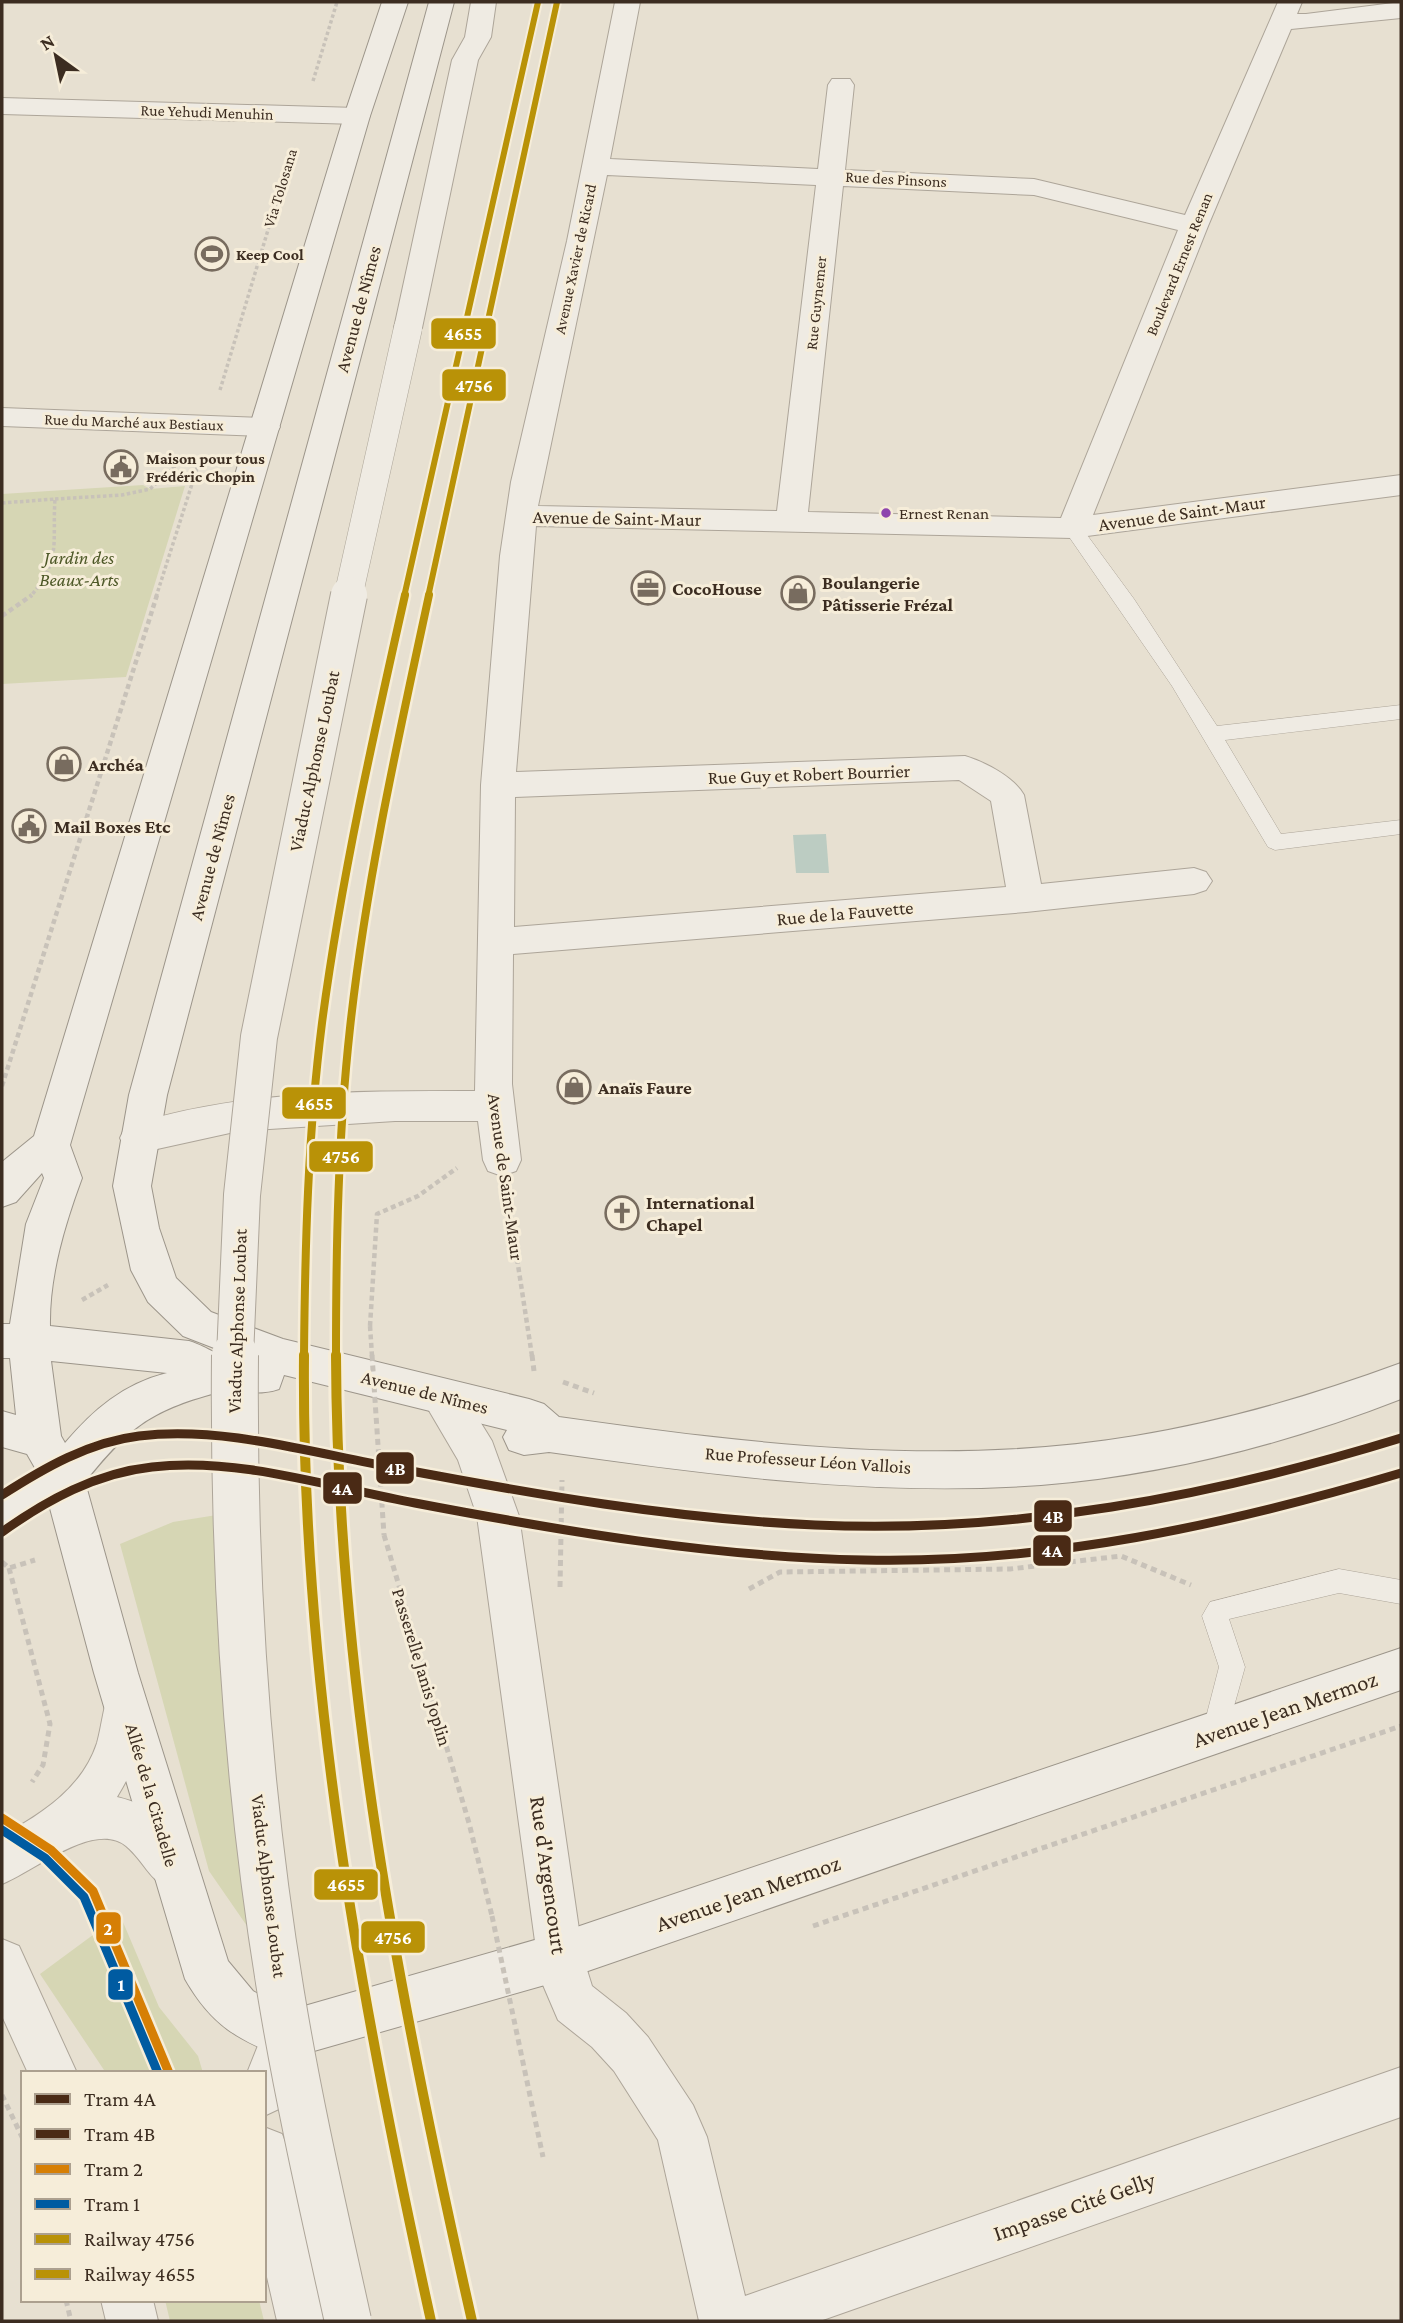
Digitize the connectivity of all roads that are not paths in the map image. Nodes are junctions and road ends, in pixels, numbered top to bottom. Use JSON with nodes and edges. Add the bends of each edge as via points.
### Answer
{"nodes":[{"id":1,"x":395,"y":2,"type":"edge"},
{"id":2,"x":482,"y":2,"type":"edge"},
{"id":3,"x":626,"y":2,"type":"edge"},
{"id":4,"x":1401,"y":10,"type":"edge"},
{"id":5,"x":441,"y":11,"type":"edge"},
{"id":6,"x":1286,"y":12,"type":"edge"},
{"id":7,"x":465,"y":60,"type":"junction"},
{"id":8,"x":841,"y":85,"type":"dead end"},
{"id":9,"x":2,"y":106,"type":"edge"},
{"id":10,"x":357,"y":116,"type":"junction"},
{"id":11,"x":401,"y":149,"type":"junction"},
{"id":12,"x":594,"y":166,"type":"junction"},
{"id":13,"x":831,"y":176,"type":"junction"},
{"id":14,"x":1194,"y":226,"type":"junction"},
{"id":15,"x":2,"y":417,"type":"edge"},
{"id":16,"x":265,"y":427,"type":"junction"},
{"id":17,"x":1401,"y":485,"type":"edge"},
{"id":18,"x":524,"y":516,"type":"junction"},
{"id":19,"x":791,"y":521,"type":"junction"},
{"id":20,"x":1072,"y":528,"type":"junction"},
{"id":21,"x":1401,"y":712,"type":"edge"},
{"id":22,"x":1213,"y":734,"type":"junction"},
{"id":23,"x":498,"y":785,"type":"junction"},
{"id":24,"x":1401,"y":827,"type":"edge"},
{"id":25,"x":1194,"y":881,"type":"dead end"},
{"id":26,"x":1026,"y":899,"type":"junction"},
{"id":27,"x":495,"y":942,"type":"junction"},
{"id":28,"x":494,"y":1106,"type":"junction"},
{"id":29,"x":139,"y":1138,"type":"junction"},
{"id":30,"x":51,"y":1145,"type":"junction"},
{"id":31,"x":502,"y":1160,"type":"road end"},
{"id":32,"x":2,"y":1191,"type":"edge"},
{"id":33,"x":15,"y":1341,"type":"edge"},
{"id":34,"x":212,"y":1375,"type":"junction"},
{"id":35,"x":1401,"y":1381,"type":"edge"},
{"id":36,"x":450,"y":1410,"type":"junction"},
{"id":37,"x":2,"y":1429,"type":"edge"},
{"id":38,"x":41,"y":1440,"type":"junction"},
{"id":39,"x":63,"y":1478,"type":"junction"},
{"id":40,"x":2,"y":1514,"type":"edge"},
{"id":41,"x":1401,"y":1592,"type":"edge"},
{"id":42,"x":1401,"y":1669,"type":"edge"},
{"id":43,"x":126,"y":1705,"type":"junction"},
{"id":44,"x":1215,"y":1733,"type":"junction"},
{"id":45,"x":62,"y":1826,"type":"junction"},
{"id":46,"x":2,"y":1861,"type":"edge"},
{"id":47,"x":176,"y":1875,"type":"junction"},
{"id":48,"x":558,"y":1957,"type":"junction"},
{"id":49,"x":2,"y":1963,"type":"edge"},
{"id":50,"x":286,"y":2035,"type":"junction"},
{"id":51,"x":52,"y":2071,"type":"edge"},
{"id":52,"x":266,"y":2086,"type":"edge"},
{"id":53,"x":1401,"y":2092,"type":"edge"},
{"id":54,"x":266,"y":2161,"type":"edge"},
{"id":55,"x":127,"y":2302,"type":"edge"},
{"id":56,"x":132,"y":2321,"type":"edge"},
{"id":57,"x":303,"y":2321,"type":"edge"},
{"id":58,"x":348,"y":2321,"type":"edge"},
{"id":59,"x":725,"y":2321,"type":"edge"},
{"id":60,"x":747,"y":2321,"type":"edge"}],
"edges":[{"from":1,"to":10,"type":"street"},
{"from":2,"to":7,"type":"street","via":[[478,37]]},
{"from":3,"to":12,"type":"street","name":"Avenue Xavier de Ricard"},
{"from":4,"to":6,"type":"street","via":[[1306,22]]},
{"from":5,"to":7,"type":"street","name":"Avenue de Nîmes"},
{"from":5,"to":11,"type":"street","name":"Avenue de Nîmes"},
{"from":6,"to":14,"type":"street","name":"Boulevard Ernest Renan"},
{"from":7,"to":58,"type":"street","name":"Viaduc Alphonse Loubat","bridge":true,"via":[[340,634],[256,1056],[236,1287],[234,1500],[243,1665],[268,1898],[304,2123]]},
{"from":8,"to":13,"type":"street","name":"Rue Guynemer"},
{"from":9,"to":10,"type":"street","name":"Rue Yehudi Menuhin"},
{"from":10,"to":11,"type":"street"},
{"from":10,"to":16,"type":"street"},
{"from":11,"to":29,"type":"street","name":"Avenue de Nîmes"},
{"from":12,"to":13,"type":"street","name":"Rue des Pinsons"},
{"from":12,"to":18,"type":"street","name":"Avenue Xavier de Ricard","via":[[526,482]]},
{"from":13,"to":14,"type":"street","name":"Rue des Pinsons","via":[[1034,187]]},
{"from":13,"to":19,"type":"street","name":"Rue Guynemer"},
{"from":14,"to":20,"type":"street","name":"Boulevard Ernest Renan"},
{"from":15,"to":16,"type":"street","name":"Rue du Marché aux Bestiaux"},
{"from":16,"to":30,"type":"street"},
{"from":17,"to":20,"type":"street","name":"Avenue de Saint-Maur"},
{"from":18,"to":19,"type":"street","name":"Avenue de Saint-Maur"},
{"from":18,"to":23,"type":"street","name":"Avenue de Saint-Maur","via":[[516,556]]},
{"from":19,"to":20,"type":"street","name":"Avenue de Saint-Maur"},
{"from":20,"to":22,"type":"lane","via":[[1122,592]]},
{"from":21,"to":22,"type":"lane"},
{"from":22,"to":24,"type":"lane","via":[[1275,842]]},
{"from":23,"to":26,"type":"street","name":"Rue Guy et Robert Bourrier","via":[[965,768],[1007,795]]},
{"from":23,"to":27,"type":"street","name":"Avenue de Saint-Maur"},
{"from":25,"to":26,"type":"street","name":"Rue de la Fauvette"},
{"from":26,"to":27,"type":"street","name":"Rue de la Fauvette"},
{"from":27,"to":28,"type":"street","name":"Avenue de Saint-Maur"},
{"from":28,"to":29,"type":"street","via":[[395,1106],[239,1116]]},
{"from":28,"to":31,"type":"street","name":"Avenue de Saint-Maur"},
{"from":29,"to":36,"type":"street","name":"Avenue de Nîmes","via":[[132,1186],[151,1270],[162,1290],[197,1324],[280,1356]]},
{"from":30,"to":32,"type":"street","via":[[18,1170]]},
{"from":30,"to":33,"type":"street","via":[[63,1178],[46,1224],[30,1310]]},
{"from":33,"to":34,"type":"street","name":"Rue Professeur Léon Vallois","via":[[189,1358]]},
{"from":33,"to":38,"type":"street"},
{"from":34,"to":36,"type":"street","name":"Rue Professeur Léon Vallois","via":[[280,1377]]},
{"from":34,"to":39,"type":"street","name":"Rue Professeur Léon Vallois","via":[[195,1386],[148,1397],[129,1409],[108,1424]]},
{"from":35,"to":36,"type":"street","name":"Rue Professeur Léon Vallois","via":[[1282,1421],[1183,1446],[1041,1466],[962,1469],[781,1463],[549,1434],[524,1437]]},
{"from":36,"to":48,"type":"street","name":"Rue d'Argencourt","via":[[477,1454],[498,1516]]},
{"from":37,"to":38,"type":"street"},
{"from":38,"to":39,"type":"street","name":"Allée de la Citadelle"},
{"from":39,"to":40,"type":"street"},
{"from":39,"to":43,"type":"street","name":"Allée de la Citadelle"},
{"from":41,"to":44,"type":"lane","via":[[1339,1581],[1219,1610],[1215,1616],[1232,1667]]},
{"from":42,"to":44,"type":"street","name":"Avenue Jean Mermoz"},
{"from":43,"to":45,"type":"street","name":"Allée de la Citadelle","via":[[124,1728],[111,1766],[94,1796]]},
{"from":43,"to":47,"type":"street","name":"Allée de la Citadelle"},
{"from":44,"to":48,"type":"street","name":"Avenue Jean Mermoz"},
{"from":45,"to":46,"type":"street","name":"Allée de la Citadelle"},
{"from":45,"to":47,"type":"street","name":"Allée de la Citadelle","via":[[103,1815],[132,1823],[145,1832]]},
{"from":47,"to":50,"type":"street","via":[[202,1962],[221,1996],[244,2017]]},
{"from":48,"to":50,"type":"street","name":"Avenue Jean Mermoz"},
{"from":48,"to":59,"type":"street","name":"Rue d'Argencourt","via":[[573,2001],[609,2029],[671,2112],[682,2137]]},
{"from":49,"to":51,"type":"street"},
{"from":50,"to":52,"type":"street"},
{"from":53,"to":60,"type":"street","name":"Impasse Cité Gelly"},
{"from":54,"to":57,"type":"street"},
{"from":55,"to":56,"type":"street"}]}
